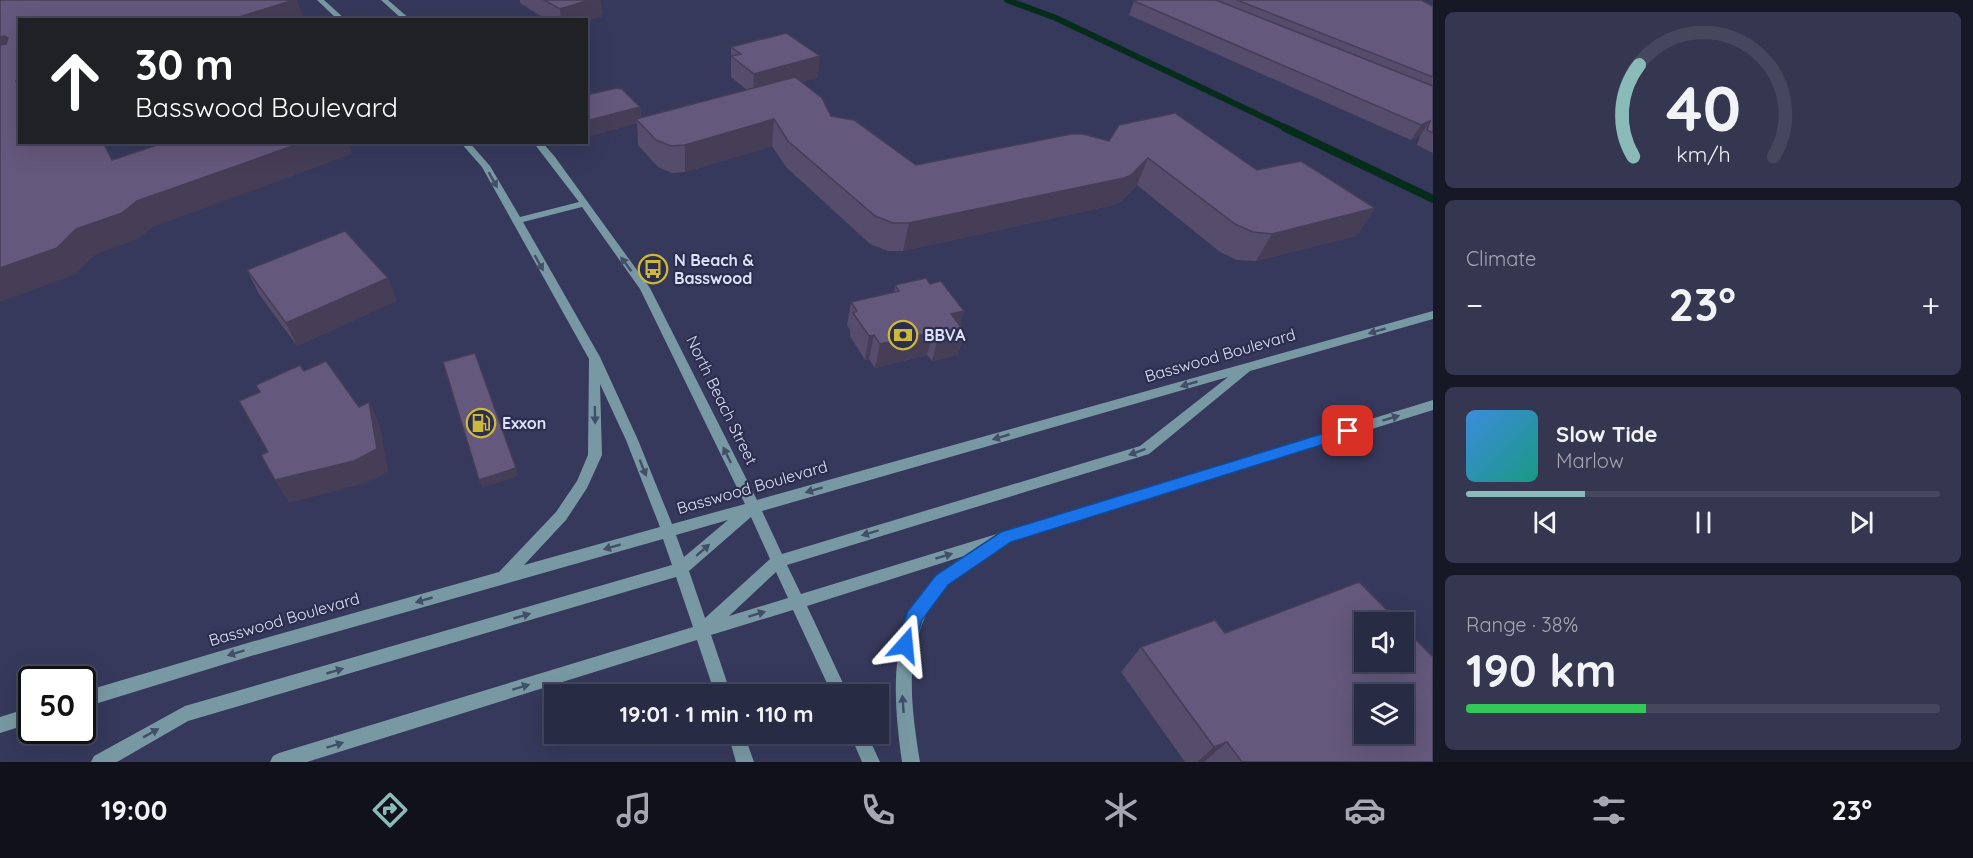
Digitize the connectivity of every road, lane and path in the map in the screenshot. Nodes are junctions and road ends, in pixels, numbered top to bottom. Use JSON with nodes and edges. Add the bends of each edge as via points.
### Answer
{"nodes":[{"id":1,"x":320,"y":0,"type":"edge"},
{"id":2,"x":384,"y":0,"type":"edge"},
{"id":3,"x":341,"y":18,"type":"edge"},
{"id":4,"x":406,"y":18,"type":"edge"},
{"id":5,"x":466,"y":144,"type":"edge"},
{"id":6,"x":539,"y":144,"type":"edge"},
{"id":7,"x":584,"y":204,"type":"junction"},
{"id":8,"x":516,"y":221,"type":"junction"},
{"id":9,"x":1433,"y":315,"type":"edge"},
{"id":10,"x":594,"y":357,"type":"junction"},
{"id":11,"x":1250,"y":366,"type":"junction"},
{"id":12,"x":1433,"y":405,"type":"edge"},
{"id":13,"x":753,"y":507,"type":"junction"},
{"id":14,"x":668,"y":531,"type":"junction"},
{"id":15,"x":1006,"y":537,"type":"junction"},
{"id":16,"x":778,"y":561,"type":"junction"},
{"id":17,"x":681,"y":569,"type":"junction"},
{"id":18,"x":504,"y":577,"type":"junction"},
{"id":19,"x":797,"y":602,"type":"junction"},
{"id":20,"x":701,"y":631,"type":"junction"},
{"id":21,"x":720,"y":684,"type":"edge"},
{"id":22,"x":835,"y":684,"type":"edge"},
{"id":23,"x":96,"y":696,"type":"edge"},
{"id":24,"x":18,"y":719,"type":"edge"},
{"id":25,"x":0,"y":725,"type":"edge"},
{"id":26,"x":739,"y":744,"type":"edge"},
{"id":27,"x":863,"y":744,"type":"edge"},
{"id":28,"x":100,"y":762,"type":"edge"},
{"id":29,"x":279,"y":762,"type":"edge"},
{"id":30,"x":745,"y":762,"type":"edge"},
{"id":31,"x":871,"y":762,"type":"edge"},
{"id":32,"x":911,"y":762,"type":"edge"}],
"edges":[{"from":1,"to":3,"type":"main road"},
{"from":2,"to":4,"type":"main road"},
{"from":5,"to":8,"type":"main road","one_way":true,"via":[[486,166]]},
{"from":6,"to":7,"type":"main road","name":"North Beach Street"},
{"from":7,"to":8,"type":"main road"},
{"from":13,"to":7,"type":"main road","name":"North Beach Street","one_way":true,"via":[[645,288]]},
{"from":8,"to":10,"type":"main road","one_way":true},
{"from":9,"to":11,"type":"main road","name":"Basswood Boulevard","one_way":true},
{"from":10,"to":14,"type":"main road","one_way":true},
{"from":10,"to":18,"type":"main road","one_way":true,"via":[[596,455],[561,516]]},
{"from":11,"to":13,"type":"main road","name":"Basswood Boulevard","one_way":true},
{"from":11,"to":16,"type":"main road","one_way":true,"via":[[1144,450]]},
{"from":15,"to":12,"type":"main road","one_way":true},
{"from":13,"to":14,"type":"main road","name":"Basswood Boulevard"},
{"from":13,"to":16,"type":"main road","name":"North Beach Street"},
{"from":17,"to":13,"type":"main road","one_way":true},
{"from":14,"to":17,"type":"main road"},
{"from":14,"to":18,"type":"main road","name":"Basswood Boulevard","one_way":true},
{"from":19,"to":15,"type":"main road","one_way":true},
{"from":32,"to":15,"type":"main road","one_way":true,"via":[[902,702],[905,645],[914,617],[942,580]]},
{"from":16,"to":19,"type":"main road","name":"North Beach Street"},
{"from":16,"to":20,"type":"main road"},
{"from":17,"to":20,"type":"main road"},
{"from":28,"to":17,"type":"main road","one_way":true,"via":[[185,714]]},
{"from":18,"to":23,"type":"main road","name":"Basswood Boulevard","one_way":true},
{"from":20,"to":19,"type":"main road","one_way":true},
{"from":19,"to":22,"type":"main road","name":"North Beach Street"},
{"from":20,"to":21,"type":"main road"},
{"from":29,"to":20,"type":"main road","one_way":true},
{"from":24,"to":25,"type":"main road"},
{"from":26,"to":30,"type":"main road"},
{"from":27,"to":31,"type":"main road"}]}
